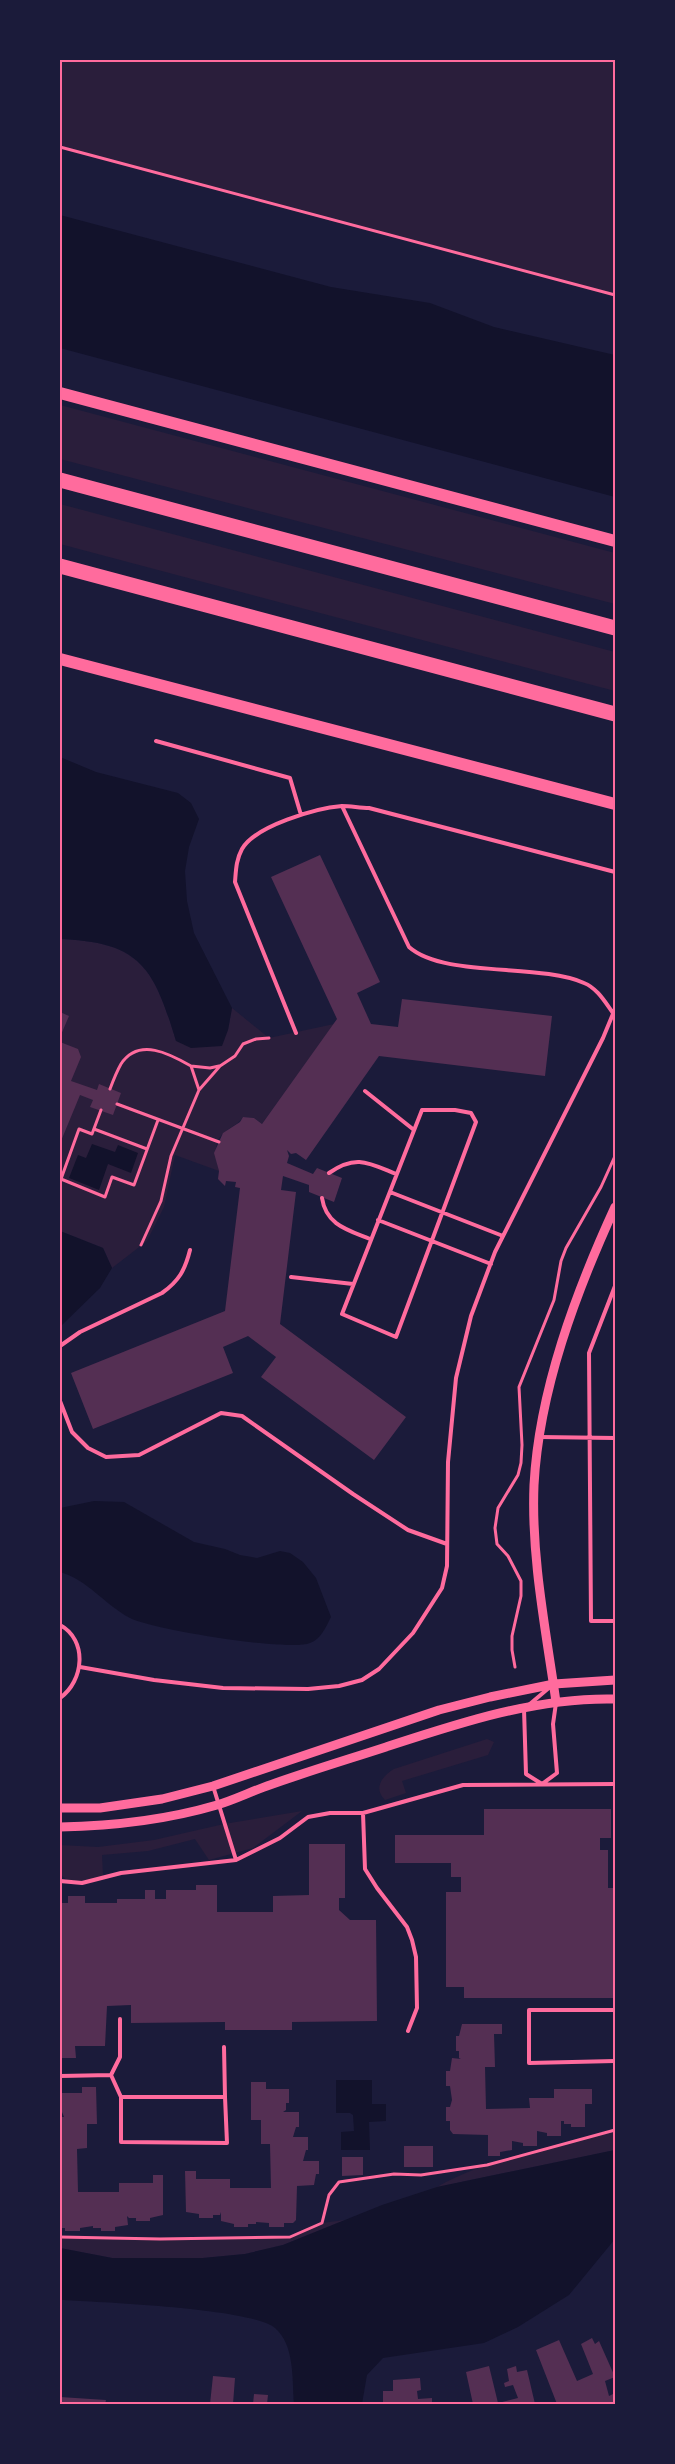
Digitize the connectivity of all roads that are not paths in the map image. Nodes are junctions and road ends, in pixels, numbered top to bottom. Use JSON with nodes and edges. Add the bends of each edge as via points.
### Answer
{"nodes":[{"id":1,"x":60,"y":393,"type":"edge"},
{"id":2,"x":60,"y":480,"type":"edge"},
{"id":3,"x":615,"y":541,"type":"edge"},
{"id":4,"x":60,"y":566,"type":"edge"},
{"id":5,"x":615,"y":628,"type":"edge"},
{"id":6,"x":60,"y":659,"type":"edge"},
{"id":7,"x":615,"y":714,"type":"edge"},
{"id":8,"x":156,"y":741,"type":"dead end"},
{"id":9,"x":615,"y":804,"type":"edge"},
{"id":10,"x":342,"y":806,"type":"junction"},
{"id":11,"x":301,"y":815,"type":"junction"},
{"id":12,"x":615,"y":872,"type":"edge"},
{"id":13,"x":614,"y":1011,"type":"edge"},
{"id":14,"x":296,"y":1032,"type":"dead end"},
{"id":15,"x":364,"y":1091,"type":"dead end"},
{"id":16,"x":414,"y":1130,"type":"junction"},
{"id":17,"x":330,"y":1173,"type":"dead end"},
{"id":18,"x":396,"y":1174,"type":"junction"},
{"id":19,"x":390,"y":1192,"type":"junction"},
{"id":20,"x":322,"y":1198,"type":"dead end"},
{"id":21,"x":615,"y":1207,"type":"edge"},
{"id":22,"x":442,"y":1212,"type":"junction"},
{"id":23,"x":378,"y":1220,"type":"junction"},
{"id":24,"x":611,"y":1222,"type":"edge"},
{"id":25,"x":503,"y":1236,"type":"junction"},
{"id":26,"x":370,"y":1239,"type":"junction"},
{"id":27,"x":432,"y":1241,"type":"junction"},
{"id":28,"x":190,"y":1250,"type":"dead end"},
{"id":29,"x":491,"y":1264,"type":"junction"},
{"id":30,"x":291,"y":1277,"type":"dead end"},
{"id":31,"x":354,"y":1284,"type":"junction"},
{"id":32,"x":615,"y":1286,"type":"edge"},
{"id":33,"x":60,"y":1346,"type":"edge"},
{"id":34,"x":60,"y":1401,"type":"edge"},
{"id":35,"x":540,"y":1437,"type":"junction"},
{"id":36,"x":589,"y":1438,"type":"junction"},
{"id":37,"x":615,"y":1438,"type":"edge"},
{"id":38,"x":447,"y":1544,"type":"junction"},
{"id":39,"x":615,"y":1621,"type":"edge"},
{"id":40,"x":60,"y":1625,"type":"edge"},
{"id":41,"x":80,"y":1667,"type":"junction"},
{"id":42,"x":615,"y":1680,"type":"edge"},
{"id":43,"x":554,"y":1684,"type":"junction"},
{"id":44,"x":60,"y":1698,"type":"edge"},
{"id":45,"x":615,"y":1699,"type":"edge"},
{"id":46,"x":556,"y":1702,"type":"junction"},
{"id":47,"x":524,"y":1709,"type":"junction"},
{"id":48,"x":542,"y":1784,"type":"junction"},
{"id":49,"x":615,"y":1784,"type":"edge"},
{"id":50,"x":212,"y":1786,"type":"junction"},
{"id":51,"x":218,"y":1804,"type":"junction"},
{"id":52,"x":60,"y":1808,"type":"edge"},
{"id":53,"x":363,"y":1813,"type":"junction"},
{"id":54,"x":60,"y":1827,"type":"edge"},
{"id":55,"x":236,"y":1860,"type":"junction"},
{"id":56,"x":60,"y":1881,"type":"edge"},
{"id":57,"x":615,"y":2010,"type":"edge"},
{"id":58,"x":120,"y":2019,"type":"dead end"},
{"id":59,"x":408,"y":2031,"type":"dead end"},
{"id":60,"x":224,"y":2046,"type":"dead end"},
{"id":61,"x":615,"y":2061,"type":"edge"},
{"id":62,"x":60,"y":2076,"type":"edge"},
{"id":63,"x":111,"y":2076,"type":"junction"},
{"id":64,"x":121,"y":2097,"type":"junction"},
{"id":65,"x":225,"y":2097,"type":"junction"}],
"edges":[{"from":1,"to":3,"type":"main road"},
{"from":2,"to":5,"type":"highway"},
{"from":4,"to":7,"type":"highway"},
{"from":6,"to":9,"type":"main road"},
{"from":8,"to":11,"type":"lane","via":[[290,778]]},
{"from":10,"to":11,"type":"lane"},
{"from":10,"to":12,"type":"lane","via":[[406,816]]},
{"from":10,"to":13,"type":"lane","via":[[409,947],[418,955],[585,983]]},
{"from":11,"to":14,"type":"lane","via":[[255,835],[236,862],[236,882]]},
{"from":13,"to":25,"type":"lane"},
{"from":15,"to":16,"type":"lane"},
{"from":16,"to":18,"type":"lane"},
{"from":16,"to":22,"type":"lane","via":[[422,1110],[472,1113],[476,1122]]},
{"from":17,"to":18,"type":"lane","via":[[340,1165],[354,1161],[370,1163]]},
{"from":18,"to":19,"type":"lane"},
{"from":19,"to":22,"type":"lane"},
{"from":19,"to":23,"type":"lane"},
{"from":20,"to":26,"type":"lane","via":[[328,1217],[338,1226]]},
{"from":21,"to":24,"type":"street"},
{"from":22,"to":25,"type":"lane"},
{"from":22,"to":27,"type":"lane"},
{"from":23,"to":26,"type":"lane"},
{"from":23,"to":27,"type":"lane"},
{"from":24,"to":35,"type":"street","via":[[567,1327]]},
{"from":25,"to":29,"type":"lane"},
{"from":26,"to":31,"type":"lane"},
{"from":27,"to":29,"type":"lane"},
{"from":27,"to":31,"type":"lane","via":[[396,1337],[342,1314]]},
{"from":28,"to":33,"type":"lane","via":[[181,1277],[162,1293],[80,1332]]},
{"from":29,"to":38,"type":"lane","via":[[472,1316],[456,1378],[448,1462]]},
{"from":30,"to":31,"type":"lane"},
{"from":32,"to":36,"type":"lane","via":[[589,1353]]},
{"from":34,"to":38,"type":"lane","via":[[72,1432],[88,1448],[106,1457],[139,1455],[221,1413],[242,1416],[408,1530]]},
{"from":35,"to":36,"type":"lane"},
{"from":35,"to":43,"type":"street","via":[[534,1485],[538,1578]]},
{"from":36,"to":37,"type":"lane"},
{"from":36,"to":39,"type":"lane","via":[[591,1621]]},
{"from":38,"to":41,"type":"lane","via":[[442,1588],[413,1633],[379,1669],[362,1680],[308,1689],[222,1688]]},
{"from":40,"to":41,"type":"lane","via":[[74,1638],[80,1652]]},
{"from":41,"to":44,"type":"lane","via":[[76,1682]]},
{"from":42,"to":43,"type":"street"},
{"from":43,"to":46,"type":"street"},
{"from":43,"to":47,"type":"lane"},
{"from":43,"to":50,"type":"street","via":[[439,1710]]},
{"from":45,"to":46,"type":"street"},
{"from":46,"to":47,"type":"street"},
{"from":46,"to":48,"type":"lane","via":[[553,1724],[557,1773]]},
{"from":47,"to":48,"type":"lane","via":[[526,1774]]},
{"from":47,"to":51,"type":"street","via":[[444,1728]]},
{"from":48,"to":49,"type":"lane"},
{"from":48,"to":53,"type":"lane","via":[[463,1785]]},
{"from":50,"to":51,"type":"lane"},
{"from":50,"to":52,"type":"street","via":[[162,1799],[100,1808]]},
{"from":51,"to":54,"type":"street","via":[[165,1818],[102,1826]]},
{"from":51,"to":55,"type":"lane"},
{"from":53,"to":55,"type":"lane","via":[[308,1817],[280,1838]]},
{"from":53,"to":59,"type":"lane","via":[[365,1869],[407,1926],[416,1957],[417,2008]]},
{"from":55,"to":56,"type":"lane","via":[[121,1873],[82,1883]]},
{"from":57,"to":61,"type":"lane","via":[[529,2010],[529,2063]]},
{"from":58,"to":63,"type":"lane","via":[[120,2057]]},
{"from":60,"to":65,"type":"lane"},
{"from":62,"to":63,"type":"lane"},
{"from":63,"to":64,"type":"lane"},
{"from":64,"to":65,"type":"lane"},
{"from":64,"to":65,"type":"lane","via":[[121,2142],[227,2143]]}]}
